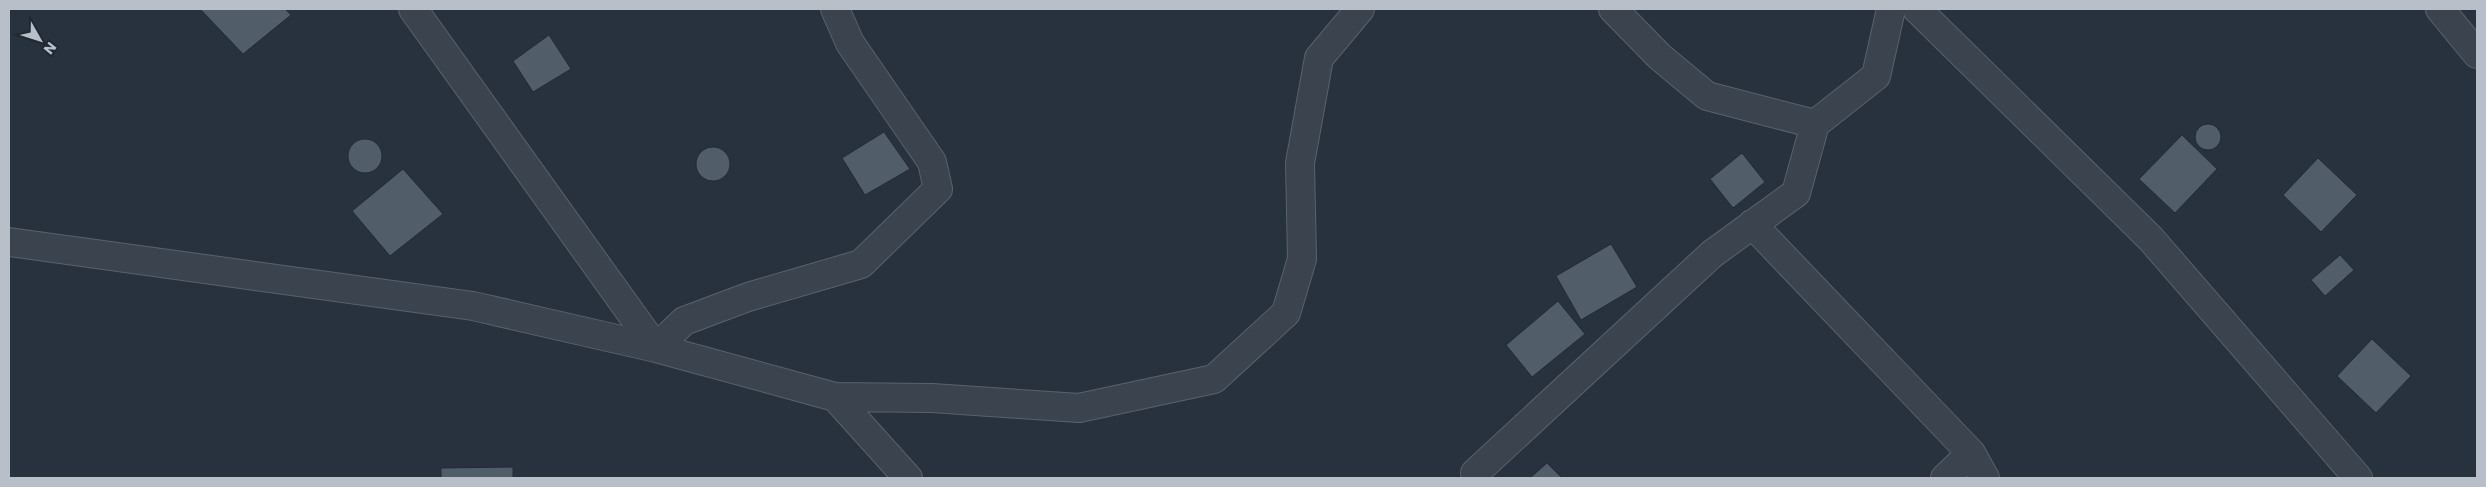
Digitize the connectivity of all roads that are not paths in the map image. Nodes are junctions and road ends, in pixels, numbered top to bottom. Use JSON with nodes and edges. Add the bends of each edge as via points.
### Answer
{"nodes":[{"id":1,"x":413,"y":9,"type":"edge"},
{"id":2,"x":835,"y":9,"type":"edge"},
{"id":3,"x":1360,"y":9,"type":"edge"},
{"id":4,"x":1613,"y":9,"type":"edge"},
{"id":5,"x":1891,"y":9,"type":"edge"},
{"id":6,"x":1917,"y":9,"type":"edge"},
{"id":7,"x":2440,"y":9,"type":"edge"},
{"id":8,"x":2477,"y":54,"type":"edge"},
{"id":9,"x":1816,"y":124,"type":"junction"},
{"id":10,"x":1752,"y":224,"type":"junction"},
{"id":11,"x":9,"y":242,"type":"edge"},
{"id":12,"x":656,"y":348,"type":"junction"},
{"id":13,"x":835,"y":397,"type":"junction"},
{"id":14,"x":1972,"y":454,"type":"junction"},
{"id":15,"x":1475,"y":473,"type":"dead end"},
{"id":16,"x":908,"y":478,"type":"edge"},
{"id":17,"x":1945,"y":478,"type":"edge"},
{"id":18,"x":1985,"y":478,"type":"edge"},
{"id":19,"x":2358,"y":478,"type":"edge"}],
"edges":[{"from":1,"to":12,"type":"street"},
{"from":2,"to":12,"type":"street","via":[[850,43],[932,162],[938,189],[861,264],[748,297],[684,321]]},
{"from":3,"to":13,"type":"street","via":[[1319,58],[1300,163],[1302,259],[1286,313],[1214,379],[1079,408],[932,398]]},
{"from":4,"to":9,"type":"street","via":[[1660,57],[1707,96]]},
{"from":5,"to":9,"type":"street","via":[[1876,76]]},
{"from":6,"to":19,"type":"street","via":[[2151,239]]},
{"from":7,"to":8,"type":"street"},
{"from":9,"to":10,"type":"street","via":[[1796,192]]},
{"from":10,"to":14,"type":"street"},
{"from":10,"to":15,"type":"street","via":[[1712,254]]},
{"from":11,"to":12,"type":"street","via":[[472,306]]},
{"from":12,"to":13,"type":"street"},
{"from":13,"to":16,"type":"street"},
{"from":14,"to":17,"type":"street"},
{"from":14,"to":18,"type":"street"}]}
